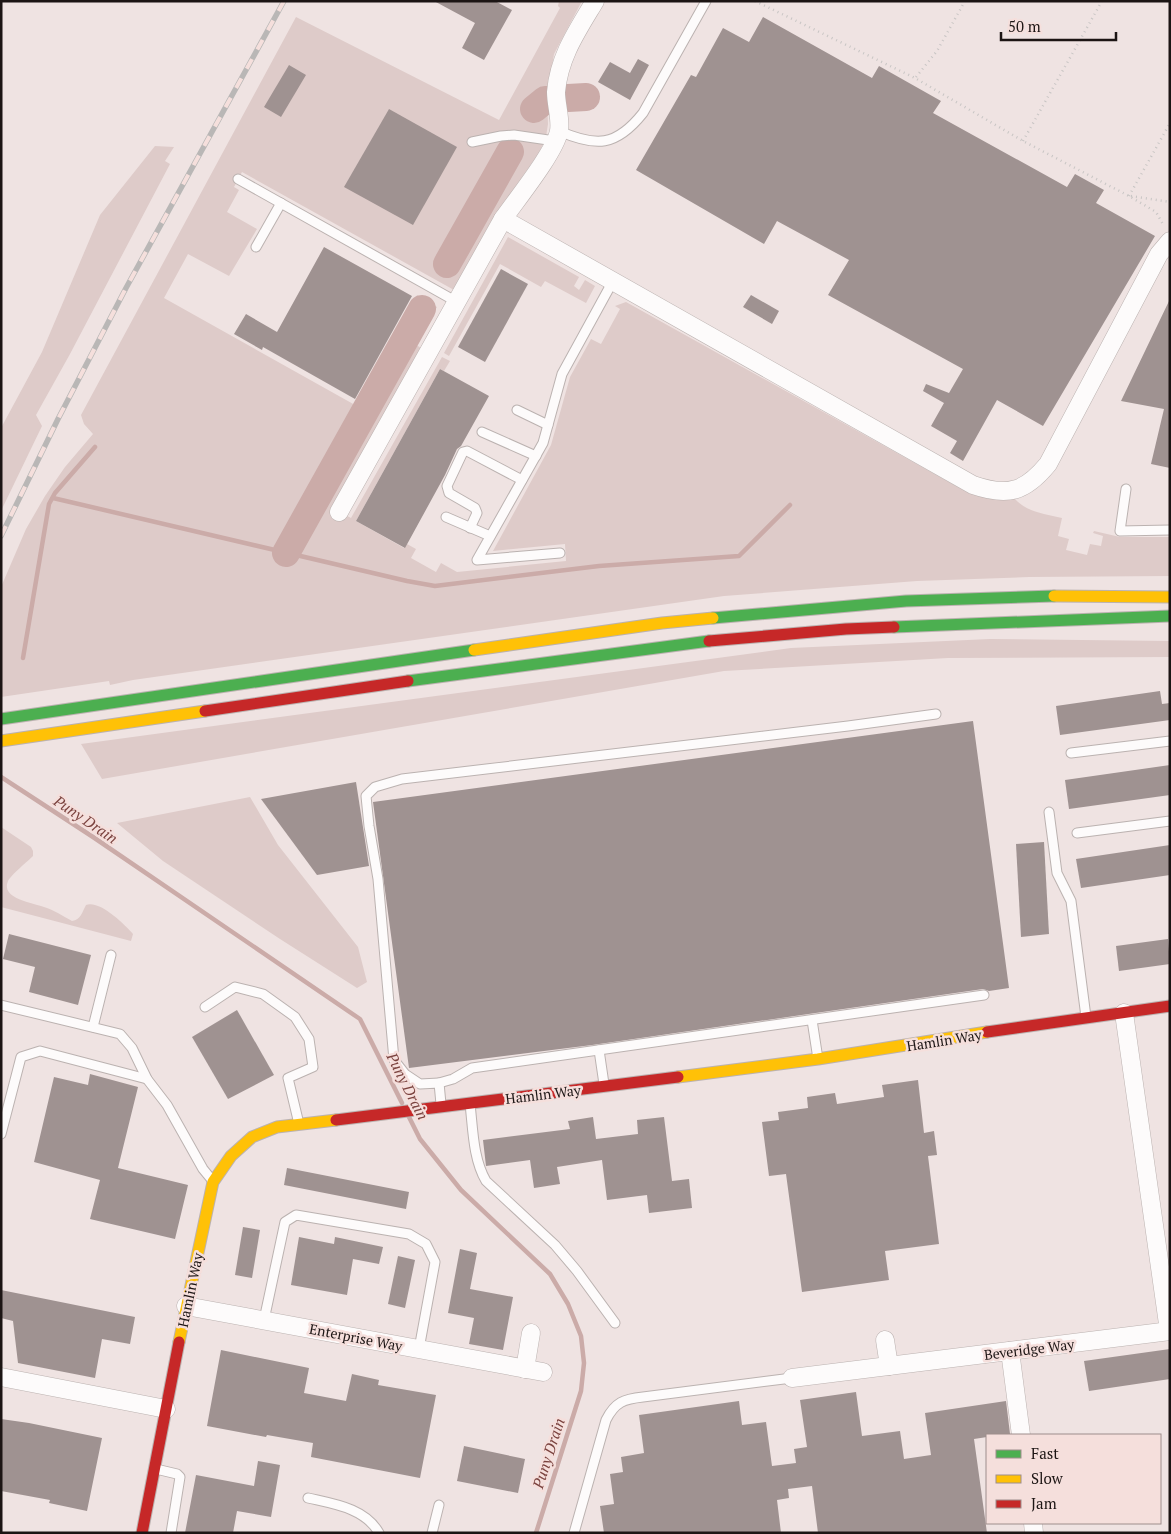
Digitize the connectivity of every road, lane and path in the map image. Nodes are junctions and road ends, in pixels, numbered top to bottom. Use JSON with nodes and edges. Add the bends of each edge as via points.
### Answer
{"nodes":[{"id":1,"x":595,"y":1,"type":"edge"},
{"id":2,"x":706,"y":1,"type":"edge"},
{"id":3,"x":756,"y":1,"type":"edge"},
{"id":4,"x":965,"y":1,"type":"edge"},
{"id":5,"x":1102,"y":1,"type":"edge"},
{"id":6,"x":915,"y":78,"type":"junction"},
{"id":7,"x":1170,"y":123,"type":"edge"},
{"id":8,"x":557,"y":136,"type":"junction"},
{"id":9,"x":1023,"y":141,"type":"junction"},
{"id":10,"x":472,"y":142,"type":"dead end"},
{"id":11,"x":238,"y":179,"type":"dead end"},
{"id":12,"x":1129,"y":196,"type":"junction"},
{"id":13,"x":1170,"y":202,"type":"edge"},
{"id":14,"x":281,"y":203,"type":"junction"},
{"id":15,"x":503,"y":219,"type":"junction"},
{"id":16,"x":1167,"y":234,"type":"edge"},
{"id":17,"x":256,"y":247,"type":"dead end"},
{"id":18,"x":613,"y":281,"type":"junction"},
{"id":19,"x":457,"y":302,"type":"junction"},
{"id":20,"x":517,"y":410,"type":"dead end"},
{"id":21,"x":548,"y":425,"type":"junction"},
{"id":22,"x":482,"y":432,"type":"dead end"},
{"id":23,"x":536,"y":456,"type":"junction"},
{"id":24,"x":522,"y":480,"type":"junction"},
{"id":25,"x":1126,"y":489,"type":"dead end"},
{"id":26,"x":339,"y":512,"type":"dead end"},
{"id":27,"x":446,"y":517,"type":"dead end"},
{"id":28,"x":470,"y":528,"type":"junction"},
{"id":29,"x":1170,"y":530,"type":"edge"},
{"id":30,"x":490,"y":536,"type":"junction"},
{"id":31,"x":560,"y":553,"type":"dead end"},
{"id":32,"x":1138,"y":597,"type":"junction"},
{"id":33,"x":1170,"y":597,"type":"edge"},
{"id":34,"x":1170,"y":602,"type":"edge"},
{"id":35,"x":1170,"y":616,"type":"edge"},
{"id":36,"x":1078,"y":620,"type":"junction"},
{"id":37,"x":1161,"y":628,"type":"dead end"},
{"id":38,"x":936,"y":714,"type":"dead end"},
{"id":39,"x":1,"y":718,"type":"edge"},
{"id":40,"x":1,"y":741,"type":"edge"},
{"id":41,"x":1170,"y":741,"type":"edge"},
{"id":42,"x":1071,"y":753,"type":"dead end"},
{"id":43,"x":1049,"y":812,"type":"dead end"},
{"id":44,"x":1170,"y":821,"type":"edge"},
{"id":45,"x":1076,"y":833,"type":"dead end"},
{"id":46,"x":111,"y":955,"type":"dead end"},
{"id":47,"x":984,"y":995,"type":"dead end"},
{"id":48,"x":1,"y":1005,"type":"edge"},
{"id":49,"x":1170,"y":1006,"type":"edge"},
{"id":50,"x":205,"y":1007,"type":"dead end"},
{"id":51,"x":1124,"y":1013,"type":"junction"},
{"id":52,"x":1086,"y":1017,"type":"junction"},
{"id":53,"x":812,"y":1020,"type":"junction"},
{"id":54,"x":93,"y":1027,"type":"junction"},
{"id":55,"x":599,"y":1050,"type":"junction"},
{"id":56,"x":818,"y":1059,"type":"junction"},
{"id":57,"x":147,"y":1078,"type":"junction"},
{"id":58,"x":439,"y":1083,"type":"junction"},
{"id":59,"x":604,"y":1087,"type":"junction"},
{"id":60,"x":470,"y":1104,"type":"junction"},
{"id":61,"x":442,"y":1107,"type":"junction"},
{"id":62,"x":299,"y":1124,"type":"junction"},
{"id":63,"x":1,"y":1134,"type":"edge"},
{"id":64,"x":214,"y":1182,"type":"junction"},
{"id":65,"x":186,"y":1306,"type":"junction"},
{"id":66,"x":264,"y":1320,"type":"junction"},
{"id":67,"x":616,"y":1323,"type":"dead end"},
{"id":68,"x":1169,"y":1331,"type":"edge"},
{"id":69,"x":531,"y":1333,"type":"dead end"},
{"id":70,"x":885,"y":1340,"type":"dead end"},
{"id":71,"x":419,"y":1349,"type":"junction"},
{"id":72,"x":1010,"y":1352,"type":"junction"},
{"id":73,"x":889,"y":1366,"type":"junction"},
{"id":74,"x":525,"y":1369,"type":"junction"},
{"id":75,"x":543,"y":1372,"type":"dead end"},
{"id":76,"x":1,"y":1377,"type":"edge"},
{"id":77,"x":792,"y":1378,"type":"joint"},
{"id":78,"x":166,"y":1409,"type":"junction"},
{"id":79,"x":1021,"y":1434,"type":"edge"},
{"id":80,"x":154,"y":1468,"type":"junction"},
{"id":81,"x":308,"y":1498,"type":"dead end"},
{"id":82,"x":439,"y":1505,"type":"dead end"},
{"id":83,"x":142,"y":1533,"type":"edge"},
{"id":84,"x":171,"y":1533,"type":"edge"},
{"id":85,"x":379,"y":1533,"type":"edge"},
{"id":86,"x":432,"y":1533,"type":"edge"},
{"id":87,"x":574,"y":1533,"type":"edge"}],
"edges":[{"from":1,"to":8,"type":"street","via":[[571,41],[560,68],[556,96]]},
{"from":2,"to":8,"type":"lane","via":[[634,124],[610,140],[595,142]]},
{"from":3,"to":6,"type":"path"},
{"from":4,"to":6,"type":"path","via":[[937,51]]},
{"from":5,"to":9,"type":"path"},
{"from":6,"to":9,"type":"path"},
{"from":7,"to":12,"type":"path"},
{"from":8,"to":10,"type":"lane","via":[[514,135]]},
{"from":8,"to":15,"type":"street"},
{"from":9,"to":12,"type":"path"},
{"from":11,"to":14,"type":"lane"},
{"from":12,"to":13,"type":"path"},
{"from":12,"to":16,"type":"path","via":[[1156,212]]},
{"from":14,"to":17,"type":"lane"},
{"from":14,"to":19,"type":"lane"},
{"from":15,"to":18,"type":"street"},
{"from":15,"to":19,"type":"street"},
{"from":16,"to":18,"type":"street","via":[[1048,464],[1036,479],[1006,491],[990,491],[973,485]]},
{"from":18,"to":21,"type":"lane","via":[[562,374]]},
{"from":19,"to":26,"type":"street"},
{"from":20,"to":21,"type":"lane"},
{"from":21,"to":23,"type":"lane","via":[[544,443]]},
{"from":22,"to":23,"type":"lane"},
{"from":23,"to":24,"type":"lane"},
{"from":24,"to":28,"type":"lane","via":[[476,455],[463,452],[447,486],[449,493],[475,508],[477,513]]},
{"from":24,"to":30,"type":"lane"},
{"from":25,"to":29,"type":"lane","via":[[1120,531]]},
{"from":27,"to":28,"type":"lane"},
{"from":28,"to":30,"type":"lane"},
{"from":30,"to":31,"type":"lane","via":[[477,560]]},
{"from":32,"to":33,"type":"main road"},
{"from":32,"to":34,"type":"main road"},
{"from":32,"to":39,"type":"main road","via":[[906,601],[681,622]]},
{"from":35,"to":36,"type":"main road"},
{"from":36,"to":37,"type":"main road"},
{"from":36,"to":40,"type":"main road","via":[[846,629],[700,642]]},
{"from":38,"to":58,"type":"lane","via":[[402,779],[375,787],[366,796],[378,879],[394,1060],[405,1074],[420,1084]]},
{"from":41,"to":42,"type":"lane"},
{"from":43,"to":52,"type":"lane","via":[[1057,873],[1071,900]]},
{"from":44,"to":45,"type":"lane"},
{"from":46,"to":54,"type":"lane"},
{"from":47,"to":53,"type":"lane"},
{"from":48,"to":54,"type":"lane"},
{"from":49,"to":51,"type":"main road","name":"Hamlin Way"},
{"from":50,"to":62,"type":"lane","via":[[234,987],[263,994],[294,1017],[309,1040],[313,1068],[288,1078]]},
{"from":51,"to":52,"type":"main road","name":"Hamlin Way"},
{"from":51,"to":68,"type":"street"},
{"from":52,"to":56,"type":"main road","name":"Hamlin Way"},
{"from":53,"to":55,"type":"lane"},
{"from":53,"to":56,"type":"lane"},
{"from":54,"to":57,"type":"lane","via":[[120,1034],[132,1048]]},
{"from":55,"to":58,"type":"lane","via":[[472,1068]]},
{"from":55,"to":59,"type":"lane"},
{"from":56,"to":59,"type":"main road","name":"Hamlin Way"},
{"from":57,"to":63,"type":"lane","via":[[40,1051],[21,1057]]},
{"from":57,"to":64,"type":"lane"},
{"from":58,"to":61,"type":"lane"},
{"from":59,"to":60,"type":"main road","name":"Hamlin Way"},
{"from":60,"to":61,"type":"main road","name":"Hamlin Way"},
{"from":60,"to":67,"type":"lane","via":[[480,1172],[556,1245]]},
{"from":61,"to":62,"type":"main road","name":"Hamlin Way"},
{"from":62,"to":64,"type":"main road","name":"Hamlin Way","via":[[277,1127],[252,1137],[231,1156]]},
{"from":64,"to":65,"type":"main road","name":"Hamlin Way"},
{"from":65,"to":66,"type":"street","name":"Enterprise Way"},
{"from":65,"to":78,"type":"main road","name":"Hamlin Way"},
{"from":66,"to":71,"type":"street","name":"Enterprise Way"},
{"from":66,"to":71,"type":"lane","via":[[285,1222],[296,1215],[409,1234],[426,1244],[435,1262]]},
{"from":68,"to":72,"type":"street","name":"Beveridge Way"},
{"from":69,"to":74,"type":"street"},
{"from":70,"to":73,"type":"street"},
{"from":71,"to":74,"type":"street","name":"Enterprise Way"},
{"from":72,"to":73,"type":"street","name":"Beveridge Way"},
{"from":72,"to":79,"type":"street"},
{"from":73,"to":77,"type":"street","name":"Beveridge Way"},
{"from":74,"to":75,"type":"street","name":"Enterprise Way"},
{"from":76,"to":78,"type":"street"},
{"from":77,"to":87,"type":"lane","via":[[620,1402],[611,1409],[606,1420]]},
{"from":78,"to":80,"type":"main road","name":"Hamlin Way"},
{"from":80,"to":83,"type":"main road","name":"Hamlin Way"},
{"from":80,"to":84,"type":"lane","via":[[180,1477]]},
{"from":81,"to":85,"type":"lane","via":[[358,1512]]},
{"from":82,"to":86,"type":"lane"}]}
